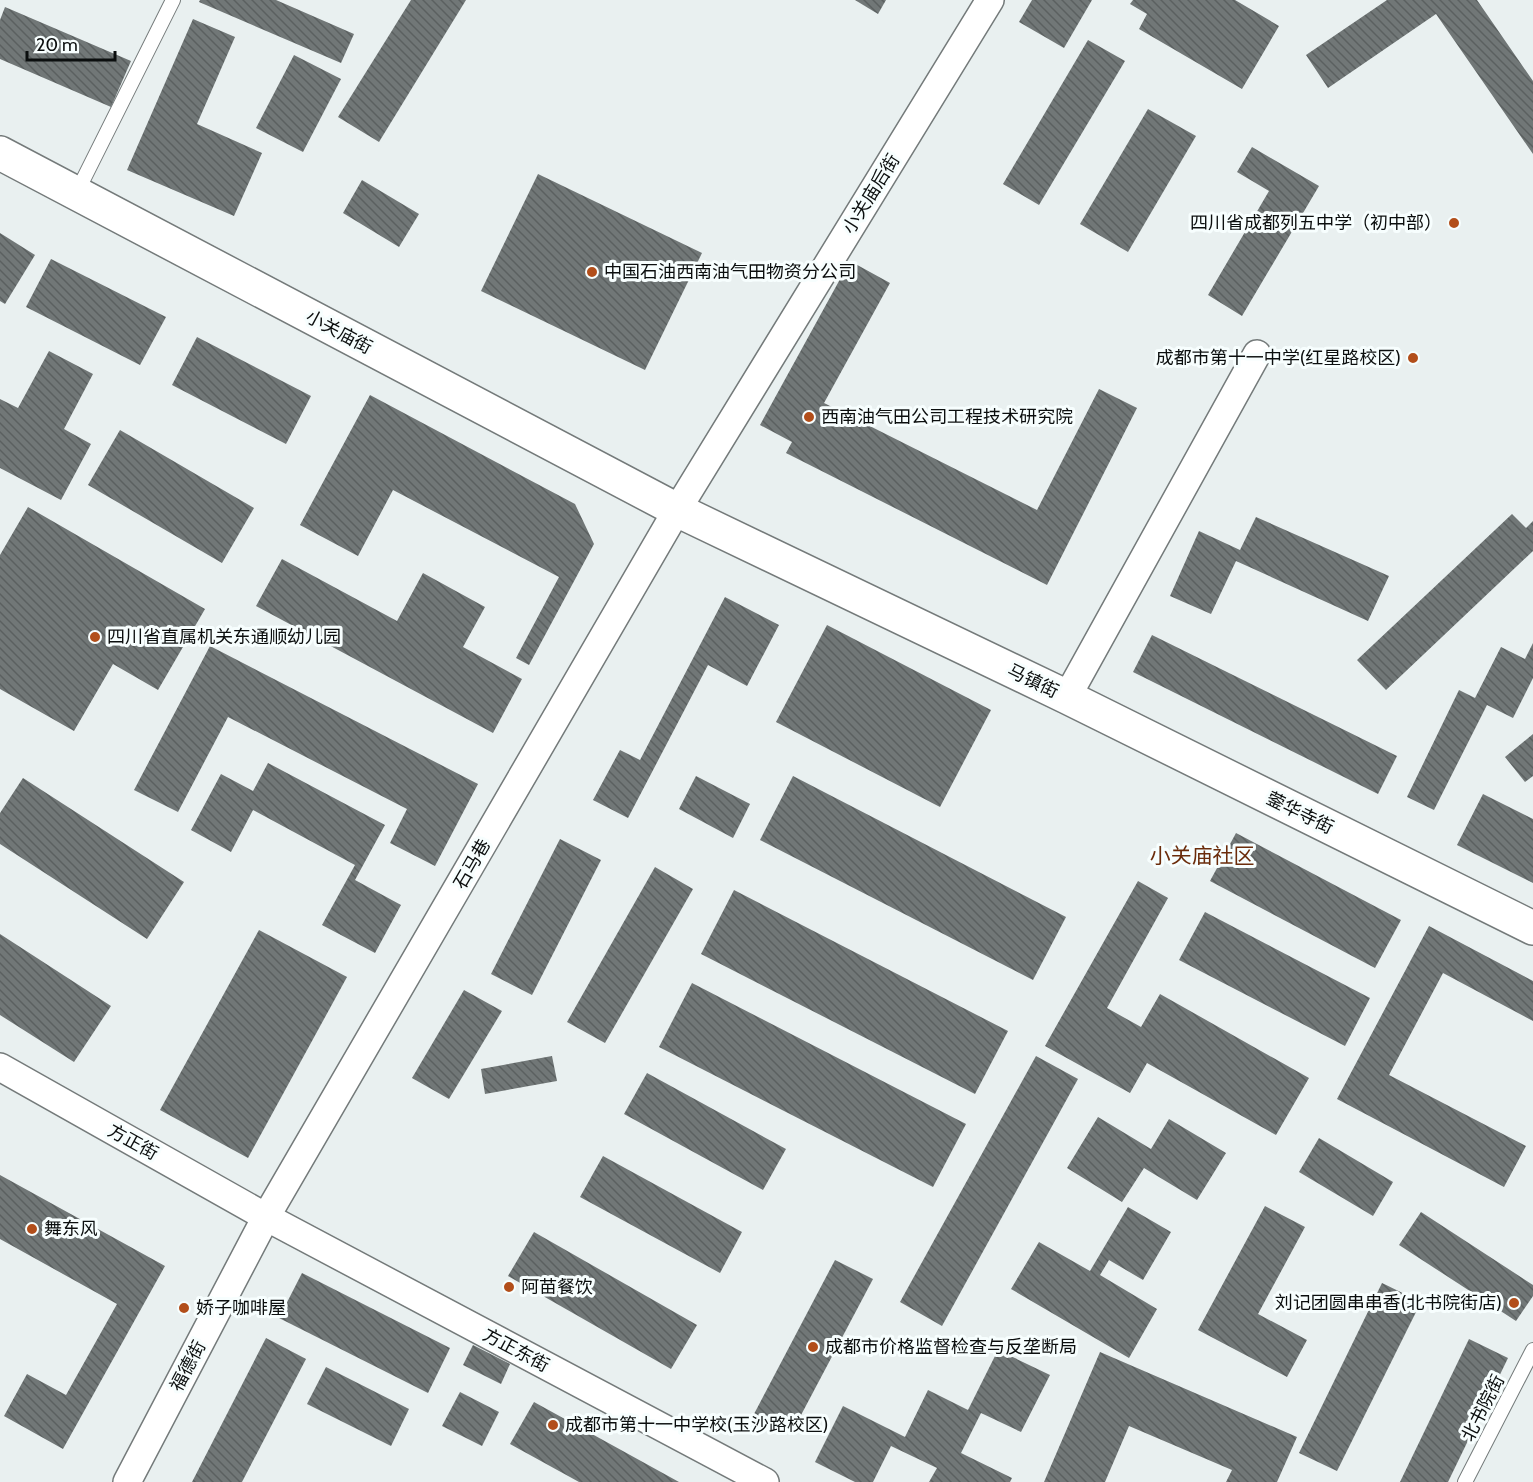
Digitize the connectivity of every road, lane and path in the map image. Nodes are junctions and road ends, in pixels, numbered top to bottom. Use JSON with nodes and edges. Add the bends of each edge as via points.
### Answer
{"nodes":[{"id":1,"x":173,"y":0,"type":"edge"},
{"id":2,"x":990,"y":0,"type":"edge"},
{"id":3,"x":0,"y":153,"type":"edge"},
{"id":4,"x":76,"y":194,"type":"junction"},
{"id":5,"x":1257,"y":354,"type":"dead end"},
{"id":6,"x":677,"y":510,"type":"junction"},
{"id":7,"x":1067,"y":697,"type":"junction"},
{"id":8,"x":1533,"y":928,"type":"edge"},
{"id":9,"x":0,"y":1067,"type":"edge"},
{"id":10,"x":266,"y":1217,"type":"junction"},
{"id":11,"x":1533,"y":1350,"type":"edge"},
{"id":12,"x":127,"y":1482,"type":"edge"},
{"id":13,"x":765,"y":1482,"type":"edge"},
{"id":14,"x":1465,"y":1482,"type":"edge"}],
"edges":[{"from":1,"to":4,"type":"lane"},
{"from":2,"to":6,"type":"street","name":"小关庙后街"},
{"from":3,"to":4,"type":"street","name":"小关庙街"},
{"from":4,"to":6,"type":"street","name":"小关庙街"},
{"from":5,"to":7,"type":"street","name":"马镇街"},
{"from":6,"to":7,"type":"street","name":"马镇街"},
{"from":6,"to":10,"type":"street","name":"石马巷"},
{"from":7,"to":8,"type":"street","name":"蓥华寺街"},
{"from":9,"to":10,"type":"street","name":"方正街"},
{"from":10,"to":12,"type":"street","name":"福德街"},
{"from":10,"to":13,"type":"street","name":"方正东街"},
{"from":11,"to":14,"type":"lane","name":"北书院街"}]}
